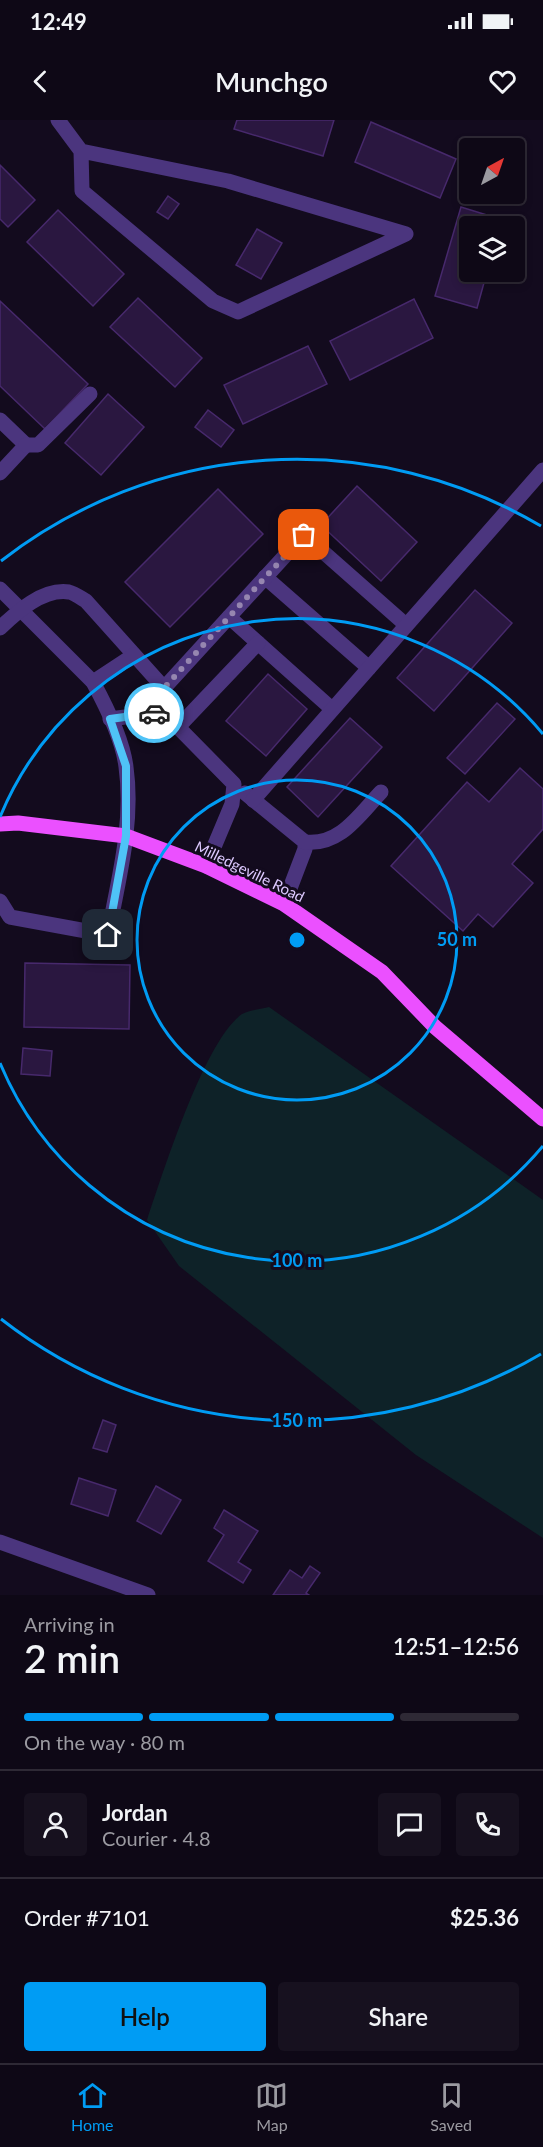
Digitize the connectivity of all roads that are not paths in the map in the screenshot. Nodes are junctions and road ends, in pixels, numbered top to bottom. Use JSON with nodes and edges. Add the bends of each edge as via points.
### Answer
{"nodes":[{"id":1,"x":58,"y":120,"type":"edge"},
{"id":2,"x":81,"y":151,"type":"junction"},
{"id":3,"x":90,"y":394,"type":"dead end"},
{"id":4,"x":0,"y":420,"type":"edge"},
{"id":5,"x":26,"y":445,"type":"junction"},
{"id":6,"x":543,"y":470,"type":"edge"},
{"id":7,"x":0,"y":473,"type":"edge"},
{"id":8,"x":265,"y":578,"type":"junction"},
{"id":9,"x":0,"y":589,"type":"edge"},
{"id":10,"x":20,"y":609,"type":"junction"},
{"id":11,"x":229,"y":617,"type":"junction"},
{"id":12,"x":406,"y":625,"type":"junction"},
{"id":13,"x":0,"y":628,"type":"edge"},
{"id":14,"x":258,"y":643,"type":"junction"},
{"id":15,"x":134,"y":655,"type":"junction"},
{"id":16,"x":369,"y":668,"type":"junction"},
{"id":17,"x":93,"y":682,"type":"junction"},
{"id":18,"x":164,"y":688,"type":"junction"},
{"id":19,"x":332,"y":710,"type":"junction"},
{"id":20,"x":155,"y":713,"type":"junction"},
{"id":21,"x":110,"y":719,"type":"junction"},
{"id":22,"x":179,"y":726,"type":"junction"},
{"id":23,"x":234,"y":784,"type":"junction"},
{"id":24,"x":381,"y":792,"type":"dead end"},
{"id":25,"x":253,"y":800,"type":"junction"},
{"id":26,"x":0,"y":824,"type":"edge"},
{"id":27,"x":126,"y":836,"type":"junction"},
{"id":28,"x":305,"y":842,"type":"junction"},
{"id":29,"x":206,"y":866,"type":"junction"},
{"id":30,"x":0,"y":901,"type":"edge"},
{"id":31,"x":284,"y":904,"type":"junction"},
{"id":32,"x":543,"y":1119,"type":"edge"},
{"id":33,"x":0,"y":1542,"type":"edge"},
{"id":34,"x":148,"y":1595,"type":"edge"}],
"edges":[{"from":1,"to":2,"type":"street"},
{"from":2,"to":2,"type":"street","via":[[228,181],[406,234],[238,312],[213,301],[82,191]]},
{"from":3,"to":5,"type":"street","via":[[38,445]]},
{"from":4,"to":5,"type":"street"},
{"from":5,"to":7,"type":"street"},
{"from":6,"to":12,"type":"street"},
{"from":8,"to":11,"type":"street"},
{"from":8,"to":12,"type":"street","via":[[304,535]]},
{"from":8,"to":16,"type":"street"},
{"from":9,"to":10,"type":"street"},
{"from":10,"to":13,"type":"street"},
{"from":10,"to":15,"type":"street","via":[[49,595],[70,592],[86,601]]},
{"from":10,"to":17,"type":"street"},
{"from":11,"to":14,"type":"street"},
{"from":11,"to":18,"type":"street"},
{"from":12,"to":16,"type":"street"},
{"from":14,"to":19,"type":"street"},
{"from":14,"to":22,"type":"street"},
{"from":15,"to":17,"type":"street"},
{"from":15,"to":18,"type":"street"},
{"from":16,"to":19,"type":"street"},
{"from":17,"to":21,"type":"street"},
{"from":18,"to":20,"type":"street","via":[[154,702]]},
{"from":19,"to":25,"type":"street"},
{"from":20,"to":21,"type":"street"},
{"from":20,"to":22,"type":"street"},
{"from":21,"to":27,"type":"street","via":[[126,766]]},
{"from":22,"to":23,"type":"street"},
{"from":23,"to":25,"type":"street"},
{"from":23,"to":29,"type":"street","via":[[232,804]]},
{"from":24,"to":28,"type":"street","via":[[338,836],[320,844]]},
{"from":25,"to":28,"type":"street"},
{"from":26,"to":27,"type":"main road","name":"Milledgeville Road"},
{"from":27,"to":29,"type":"main road","name":"Milledgeville Road"},
{"from":27,"to":30,"type":"street","via":[[108,935],[10,917]]},
{"from":28,"to":31,"type":"street"},
{"from":29,"to":31,"type":"main road","name":"Milledgeville Road"},
{"from":31,"to":32,"type":"main road","name":"Milledgeville Road","via":[[382,972],[435,1027]]},
{"from":33,"to":34,"type":"street"}]}
